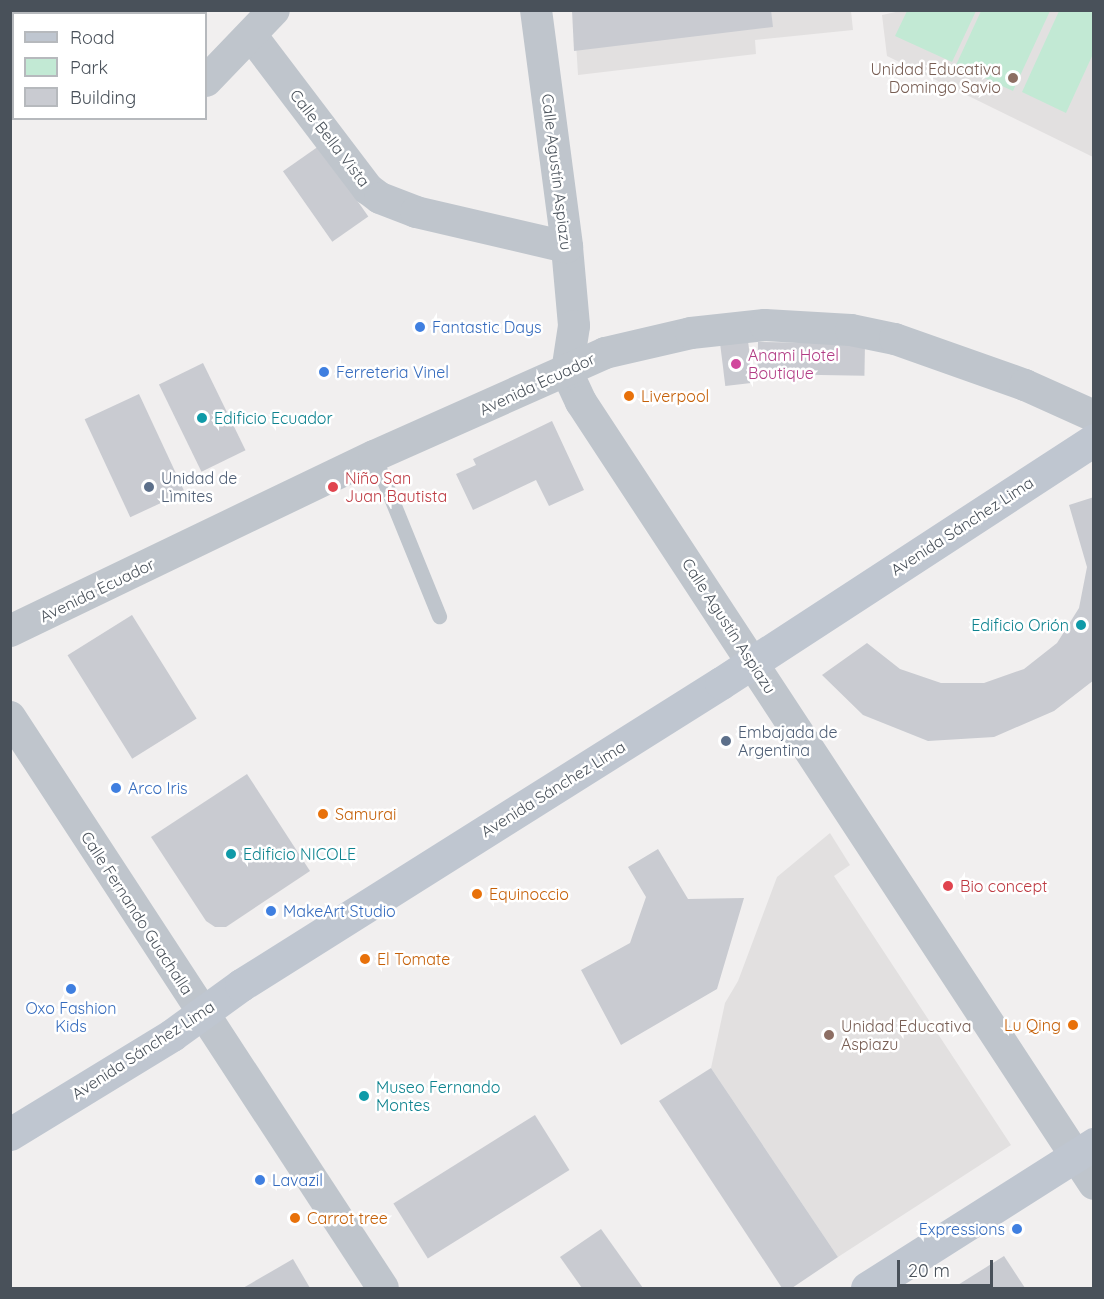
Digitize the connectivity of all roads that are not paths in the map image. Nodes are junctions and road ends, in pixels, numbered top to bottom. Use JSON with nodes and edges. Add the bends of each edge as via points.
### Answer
{"nodes":[{"id":1,"x":273,"y":10,"type":"edge"},
{"id":2,"x":536,"y":10,"type":"edge"},
{"id":3,"x":251,"y":35,"type":"junction"},
{"id":4,"x":207,"y":80,"type":"edge"},
{"id":5,"x":567,"y":248,"type":"junction"},
{"id":6,"x":567,"y":372,"type":"junction"},
{"id":7,"x":1094,"y":416,"type":"edge"},
{"id":8,"x":1094,"y":440,"type":"edge"},
{"id":9,"x":374,"y":456,"type":"junction"},
{"id":10,"x":439,"y":616,"type":"dead end"},
{"id":11,"x":10,"y":631,"type":"edge"},
{"id":12,"x":751,"y":662,"type":"junction"},
{"id":13,"x":10,"y":717,"type":"edge"},
{"id":14,"x":202,"y":1012,"type":"junction"},
{"id":15,"x":10,"y":1134,"type":"edge"},
{"id":16,"x":1085,"y":1150,"type":"edge"},
{"id":17,"x":1094,"y":1184,"type":"edge"},
{"id":18,"x":383,"y":1288,"type":"edge"},
{"id":19,"x":867,"y":1288,"type":"edge"}],
"edges":[{"from":1,"to":3,"type":"street"},
{"from":2,"to":5,"type":"street","name":"Calle Agustín Aspiazu"},
{"from":3,"to":4,"type":"street"},
{"from":3,"to":5,"type":"street","name":"Calle Bella Vista","via":[[368,189],[380,198],[416,213]]},
{"from":5,"to":6,"type":"street","name":"Calle Agustín Aspiazu","via":[[574,326]]},
{"from":6,"to":7,"type":"street","name":"Avenida Ecuador","via":[[605,353],[692,333],[765,326],[851,330],[938,352]]},
{"from":6,"to":9,"type":"street","name":"Avenida Ecuador"},
{"from":6,"to":12,"type":"street","name":"Calle Agustín Aspiazu","via":[[581,402]]},
{"from":8,"to":12,"type":"main road","name":"Avenida Sánchez Lima"},
{"from":9,"to":10,"type":"lane"},
{"from":9,"to":11,"type":"street","name":"Avenida Ecuador"},
{"from":12,"to":14,"type":"main road","name":"Avenida Sánchez Lima"},
{"from":12,"to":16,"type":"street","name":"Calle Agustín Aspiazu"},
{"from":13,"to":14,"type":"street","name":"Calle Fernando Guachalla"},
{"from":14,"to":15,"type":"main road","name":"Avenida Sánchez Lima"},
{"from":14,"to":18,"type":"street","name":"Calle Fernando Guachalla"},
{"from":16,"to":17,"type":"street","name":"Calle Agustín Aspiazu"},
{"from":16,"to":19,"type":"main road"}]}
